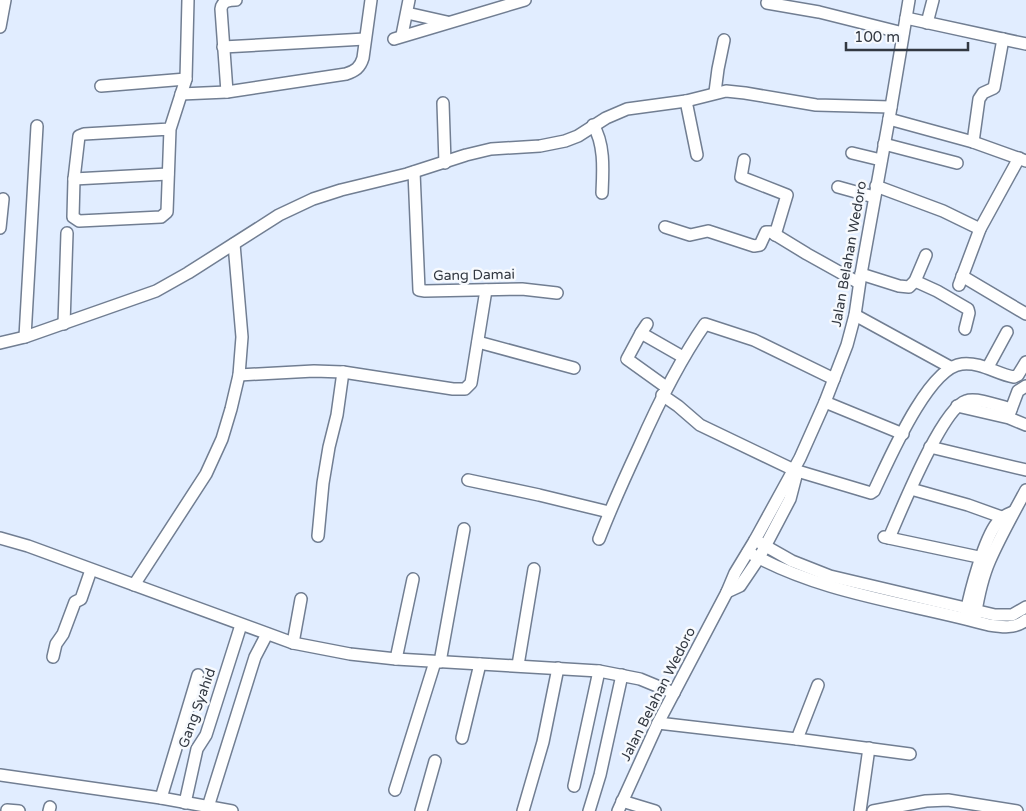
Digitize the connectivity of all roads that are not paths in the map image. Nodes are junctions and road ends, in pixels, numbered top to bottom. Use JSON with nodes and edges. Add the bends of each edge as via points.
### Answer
{"nodes":[{"id":1,"x":5,"y":0,"type":"edge"},
{"id":2,"x":188,"y":0,"type":"edge"},
{"id":3,"x":236,"y":0,"type":"edge"},
{"id":4,"x":371,"y":0,"type":"edge"},
{"id":5,"x":409,"y":0,"type":"edge"},
{"id":6,"x":525,"y":0,"type":"edge"},
{"id":7,"x":909,"y":0,"type":"edge"},
{"id":8,"x":933,"y":0,"type":"edge"},
{"id":9,"x":767,"y":4,"type":"edge"},
{"id":10,"x":407,"y":13,"type":"junction"},
{"id":11,"x":906,"y":18,"type":"junction"},
{"id":12,"x":448,"y":22,"type":"junction"},
{"id":13,"x":927,"y":22,"type":"junction"},
{"id":14,"x":0,"y":27,"type":"edge"},
{"id":15,"x":903,"y":34,"type":"junction"},
{"id":16,"x":365,"y":39,"type":"junction"},
{"id":17,"x":1003,"y":39,"type":"junction"},
{"id":18,"x":724,"y":40,"type":"dead end"},
{"id":19,"x":1026,"y":44,"type":"edge"},
{"id":20,"x":223,"y":46,"type":"junction"},
{"id":21,"x":186,"y":79,"type":"junction"},
{"id":22,"x":101,"y":86,"type":"dead end"},
{"id":23,"x":228,"y":92,"type":"junction"},
{"id":24,"x":715,"y":92,"type":"junction"},
{"id":25,"x":181,"y":94,"type":"junction"},
{"id":26,"x":686,"y":101,"type":"junction"},
{"id":27,"x":443,"y":103,"type":"dead end"},
{"id":28,"x":890,"y":113,"type":"junction"},
{"id":29,"x":37,"y":126,"type":"dead end"},
{"id":30,"x":170,"y":129,"type":"junction"},
{"id":31,"x":596,"y":129,"type":"junction"},
{"id":32,"x":973,"y":142,"type":"junction"},
{"id":33,"x":884,"y":144,"type":"junction"},
{"id":34,"x":852,"y":153,"type":"dead end"},
{"id":35,"x":697,"y":155,"type":"dead end"},
{"id":36,"x":1023,"y":159,"type":"edge"},
{"id":37,"x":744,"y":160,"type":"dead end"},
{"id":38,"x":881,"y":160,"type":"junction"},
{"id":39,"x":445,"y":163,"type":"junction"},
{"id":40,"x":958,"y":163,"type":"dead end"},
{"id":41,"x":414,"y":172,"type":"junction"},
{"id":42,"x":168,"y":174,"type":"junction"},
{"id":43,"x":74,"y":179,"type":"junction"},
{"id":44,"x":838,"y":187,"type":"dead end"},
{"id":45,"x":602,"y":192,"type":"dead end"},
{"id":46,"x":875,"y":192,"type":"junction"},
{"id":47,"x":3,"y":199,"type":"dead end"},
{"id":48,"x":0,"y":226,"type":"edge"},
{"id":49,"x":665,"y":227,"type":"dead end"},
{"id":50,"x":980,"y":229,"type":"junction"},
{"id":51,"x":67,"y":233,"type":"dead end"},
{"id":52,"x":775,"y":235,"type":"junction"},
{"id":53,"x":234,"y":244,"type":"junction"},
{"id":54,"x":926,"y":255,"type":"dead end"},
{"id":55,"x":860,"y":278,"type":"junction"},
{"id":56,"x":915,"y":281,"type":"junction"},
{"id":57,"x":486,"y":290,"type":"junction"},
{"id":58,"x":557,"y":293,"type":"dead end"},
{"id":59,"x":1026,"y":314,"type":"edge"},
{"id":60,"x":855,"y":315,"type":"junction"},
{"id":61,"x":64,"y":324,"type":"junction"},
{"id":62,"x":965,"y":330,"type":"dead end"},
{"id":63,"x":1006,"y":332,"type":"dead end"},
{"id":64,"x":25,"y":337,"type":"junction"},
{"id":65,"x":478,"y":342,"type":"junction"},
{"id":66,"x":0,"y":343,"type":"edge"},
{"id":67,"x":683,"y":356,"type":"junction"},
{"id":68,"x":1026,"y":362,"type":"edge"},
{"id":69,"x":988,"y":367,"type":"junction"},
{"id":70,"x":574,"y":368,"type":"dead end"},
{"id":71,"x":950,"y":368,"type":"junction"},
{"id":72,"x":343,"y":372,"type":"junction"},
{"id":73,"x":239,"y":375,"type":"junction"},
{"id":74,"x":834,"y":379,"type":"junction"},
{"id":75,"x":1026,"y":386,"type":"edge"},
{"id":76,"x":664,"y":391,"type":"junction"},
{"id":77,"x":825,"y":402,"type":"junction"},
{"id":78,"x":1010,"y":414,"type":"junction"},
{"id":79,"x":1026,"y":425,"type":"edge"},
{"id":80,"x":903,"y":434,"type":"junction"},
{"id":81,"x":930,"y":447,"type":"junction"},
{"id":82,"x":796,"y":470,"type":"junction"},
{"id":83,"x":1026,"y":470,"type":"edge"},
{"id":84,"x":468,"y":480,"type":"dead end"},
{"id":85,"x":911,"y":490,"type":"junction"},
{"id":86,"x":1026,"y":490,"type":"edge"},
{"id":87,"x":609,"y":512,"type":"junction"},
{"id":88,"x":1009,"y":516,"type":"junction"},
{"id":89,"x":464,"y":529,"type":"dead end"},
{"id":90,"x":318,"y":536,"type":"dead end"},
{"id":91,"x":0,"y":538,"type":"edge"},
{"id":92,"x":599,"y":539,"type":"dead end"},
{"id":93,"x":760,"y":543,"type":"junction"},
{"id":94,"x":753,"y":555,"type":"junction"},
{"id":95,"x":986,"y":558,"type":"junction"},
{"id":96,"x":534,"y":569,"type":"dead end"},
{"id":97,"x":91,"y":570,"type":"junction"},
{"id":98,"x":413,"y":579,"type":"dead end"},
{"id":99,"x":134,"y":585,"type":"junction"},
{"id":100,"x":301,"y":599,"type":"dead end"},
{"id":101,"x":1026,"y":606,"type":"edge"},
{"id":102,"x":970,"y":614,"type":"junction"},
{"id":103,"x":1026,"y":620,"type":"edge"},
{"id":104,"x":241,"y":625,"type":"junction"},
{"id":105,"x":267,"y":634,"type":"junction"},
{"id":106,"x":293,"y":643,"type":"junction"},
{"id":107,"x":53,"y":656,"type":"dead end"},
{"id":108,"x":396,"y":659,"type":"junction"},
{"id":109,"x":438,"y":662,"type":"junction"},
{"id":110,"x":480,"y":664,"type":"junction"},
{"id":111,"x":518,"y":665,"type":"junction"},
{"id":112,"x":558,"y":668,"type":"junction"},
{"id":113,"x":599,"y":671,"type":"junction"},
{"id":114,"x":198,"y":675,"type":"dead end"},
{"id":115,"x":622,"y":675,"type":"junction"},
{"id":116,"x":818,"y":685,"type":"dead end"},
{"id":117,"x":674,"y":693,"type":"junction"},
{"id":118,"x":658,"y":723,"type":"junction"},
{"id":119,"x":462,"y":738,"type":"dead end"},
{"id":120,"x":797,"y":739,"type":"junction"},
{"id":121,"x":870,"y":748,"type":"junction"},
{"id":122,"x":910,"y":754,"type":"dead end"},
{"id":123,"x":436,"y":761,"type":"dead end"},
{"id":124,"x":0,"y":775,"type":"edge"},
{"id":125,"x":574,"y":786,"type":"dead end"},
{"id":126,"x":395,"y":790,"type":"dead end"},
{"id":127,"x":161,"y":798,"type":"junction"},
{"id":128,"x":185,"y":803,"type":"junction"},
{"id":129,"x":620,"y":806,"type":"edge"},
{"id":130,"x":208,"y":807,"type":"junction"},
{"id":131,"x":6,"y":810,"type":"edge"},
{"id":132,"x":19,"y":811,"type":"edge"},
{"id":133,"x":232,"y":811,"type":"edge"},
{"id":134,"x":421,"y":811,"type":"edge"},
{"id":135,"x":523,"y":811,"type":"edge"},
{"id":136,"x":589,"y":811,"type":"edge"},
{"id":137,"x":655,"y":811,"type":"edge"},
{"id":138,"x":860,"y":811,"type":"edge"},
{"id":139,"x":873,"y":811,"type":"edge"},
{"id":140,"x":1017,"y":811,"type":"edge"}],
"edges":[{"from":1,"to":14,"type":"street"},
{"from":2,"to":21,"type":"street"},
{"from":3,"to":20,"type":"street","via":[[221,7]]},
{"from":4,"to":16,"type":"street"},
{"from":5,"to":10,"type":"street"},
{"from":6,"to":12,"type":"street"},
{"from":7,"to":11,"type":"street","name":"Jalan Belahan Wedoro"},
{"from":8,"to":13,"type":"street"},
{"from":9,"to":15,"type":"street","via":[[819,12]]},
{"from":10,"to":12,"type":"street"},
{"from":10,"to":12,"type":"street","via":[[398,37]]},
{"from":11,"to":13,"type":"street"},
{"from":11,"to":15,"type":"street","name":"Jalan Belahan Wedoro"},
{"from":13,"to":17,"type":"street"},
{"from":15,"to":28,"type":"street","name":"Jalan Belahan Wedoro"},
{"from":16,"to":20,"type":"street"},
{"from":16,"to":23,"type":"street","via":[[361,63],[352,72]]},
{"from":17,"to":19,"type":"street"},
{"from":17,"to":32,"type":"street","via":[[994,88],[979,98]]},
{"from":18,"to":24,"type":"street"},
{"from":20,"to":23,"type":"street"},
{"from":21,"to":22,"type":"street"},
{"from":21,"to":25,"type":"street"},
{"from":23,"to":25,"type":"street"},
{"from":24,"to":26,"type":"street"},
{"from":24,"to":28,"type":"street","via":[[745,93]]},
{"from":25,"to":30,"type":"street"},
{"from":26,"to":31,"type":"street","via":[[627,109]]},
{"from":26,"to":35,"type":"street"},
{"from":27,"to":39,"type":"street"},
{"from":28,"to":32,"type":"street"},
{"from":28,"to":33,"type":"street","name":"Jalan Belahan Wedoro"},
{"from":29,"to":64,"type":"street"},
{"from":30,"to":42,"type":"street"},
{"from":30,"to":43,"type":"street","via":[[79,136]]},
{"from":31,"to":39,"type":"street","via":[[565,141],[491,149]]},
{"from":31,"to":45,"type":"street","via":[[603,167]]},
{"from":32,"to":36,"type":"street"},
{"from":33,"to":38,"type":"street","name":"Jalan Belahan Wedoro"},
{"from":33,"to":40,"type":"street"},
{"from":34,"to":38,"type":"street"},
{"from":36,"to":50,"type":"street"},
{"from":37,"to":52,"type":"street","via":[[741,178],[787,195]]},
{"from":38,"to":46,"type":"street","name":"Jalan Belahan Wedoro"},
{"from":39,"to":41,"type":"street"},
{"from":41,"to":53,"type":"street","via":[[313,199],[278,215]]},
{"from":41,"to":57,"type":"street","name":"Gang Damai","via":[[419,290]]},
{"from":42,"to":43,"type":"street"},
{"from":42,"to":43,"type":"street","via":[[167,211],[161,217],[77,220],[72,213]]},
{"from":44,"to":46,"type":"street"},
{"from":46,"to":50,"type":"street","via":[[943,211]]},
{"from":46,"to":55,"type":"street","name":"Jalan Belahan Wedoro"},
{"from":47,"to":48,"type":"street"},
{"from":49,"to":52,"type":"street","via":[[690,235],[708,231],[754,246],[760,245],[766,232]]},
{"from":50,"to":59,"type":"street","via":[[960,280]]},
{"from":51,"to":61,"type":"street"},
{"from":52,"to":55,"type":"street","via":[[806,254]]},
{"from":53,"to":61,"type":"street","via":[[156,291]]},
{"from":53,"to":73,"type":"street","via":[[242,327]]},
{"from":54,"to":56,"type":"street"},
{"from":55,"to":56,"type":"street","via":[[906,287],[911,287]]},
{"from":55,"to":60,"type":"street","name":"Jalan Belahan Wedoro"},
{"from":56,"to":62,"type":"street","via":[[968,309]]},
{"from":57,"to":58,"type":"street","name":"Gang Damai"},
{"from":57,"to":65,"type":"street"},
{"from":60,"to":71,"type":"street"},
{"from":60,"to":74,"type":"street","name":"Jalan Belahan Wedoro"},
{"from":61,"to":64,"type":"street"},
{"from":63,"to":69,"type":"street"},
{"from":64,"to":66,"type":"street"},
{"from":65,"to":70,"type":"street"},
{"from":65,"to":72,"type":"street","via":[[471,383],[462,390]]},
{"from":67,"to":74,"type":"street","via":[[705,324],[754,340]]},
{"from":67,"to":76,"type":"street"},
{"from":67,"to":76,"type":"street","via":[[644,329],[627,359]]},
{"from":68,"to":69,"type":"street","via":[[1014,377]]},
{"from":69,"to":71,"type":"street","via":[[970,364]]},
{"from":71,"to":80,"type":"street","via":[[917,406]]},
{"from":72,"to":73,"type":"street"},
{"from":72,"to":90,"type":"street","via":[[326,466]]},
{"from":73,"to":99,"type":"street","via":[[214,460]]},
{"from":74,"to":77,"type":"street","name":"Jalan Belahan Wedoro"},
{"from":75,"to":78,"type":"street","via":[[1018,391]]},
{"from":76,"to":82,"type":"street","via":[[700,425]]},
{"from":76,"to":87,"type":"street"},
{"from":77,"to":80,"type":"street"},
{"from":77,"to":82,"type":"street","name":"Jalan Belahan Wedoro"},
{"from":78,"to":79,"type":"street"},
{"from":78,"to":81,"type":"street","via":[[957,406]]},
{"from":80,"to":82,"type":"street","via":[[871,493]]},
{"from":81,"to":83,"type":"street"},
{"from":81,"to":85,"type":"street"},
{"from":82,"to":93,"type":"street","name":"Jalan Belahan Wedoro"},
{"from":84,"to":87,"type":"street"},
{"from":85,"to":88,"type":"street"},
{"from":85,"to":95,"type":"street","via":[[887,538]]},
{"from":86,"to":88,"type":"street"},
{"from":87,"to":92,"type":"street"},
{"from":88,"to":95,"type":"street"},
{"from":89,"to":109,"type":"street"},
{"from":91,"to":97,"type":"street"},
{"from":93,"to":94,"type":"street","name":"Jalan Belahan Wedoro"},
{"from":93,"to":102,"type":"street","via":[[830,576]]},
{"from":94,"to":102,"type":"street","via":[[832,587]]},
{"from":94,"to":117,"type":"street","name":"Jalan Belahan Wedoro","via":[[735,573]]},
{"from":95,"to":102,"type":"street","via":[[982,582]]},
{"from":96,"to":111,"type":"street"},
{"from":97,"to":99,"type":"street"},
{"from":97,"to":107,"type":"street","via":[[81,599],[74,602]]},
{"from":98,"to":108,"type":"street"},
{"from":99,"to":104,"type":"street"},
{"from":100,"to":106,"type":"street"},
{"from":101,"to":102,"type":"street","via":[[1012,615]]},
{"from":102,"to":103,"type":"street","via":[[989,625],[1009,627]]},
{"from":104,"to":105,"type":"street"},
{"from":104,"to":128,"type":"street","name":"Gang Syahid","via":[[206,735],[197,749]]},
{"from":105,"to":106,"type":"street"},
{"from":105,"to":130,"type":"street","via":[[255,657]]},
{"from":106,"to":108,"type":"street"},
{"from":108,"to":109,"type":"street"},
{"from":109,"to":110,"type":"street"},
{"from":109,"to":126,"type":"street"},
{"from":110,"to":111,"type":"street"},
{"from":110,"to":119,"type":"street"},
{"from":111,"to":112,"type":"street"},
{"from":112,"to":113,"type":"street"},
{"from":112,"to":135,"type":"street","via":[[543,742]]},
{"from":113,"to":115,"type":"street"},
{"from":113,"to":125,"type":"street"},
{"from":114,"to":127,"type":"street"},
{"from":115,"to":117,"type":"street"},
{"from":115,"to":136,"type":"street"},
{"from":116,"to":120,"type":"street"},
{"from":117,"to":118,"type":"street","name":"Jalan Belahan Wedoro"},
{"from":118,"to":120,"type":"street"},
{"from":118,"to":129,"type":"street","name":"Jalan Belahan Wedoro"},
{"from":120,"to":121,"type":"street"},
{"from":121,"to":122,"type":"street"},
{"from":121,"to":138,"type":"street"},
{"from":123,"to":134,"type":"street"},
{"from":124,"to":127,"type":"street"},
{"from":127,"to":128,"type":"street"},
{"from":128,"to":130,"type":"street"},
{"from":129,"to":137,"type":"street"},
{"from":130,"to":133,"type":"street"},
{"from":131,"to":132,"type":"street"},
{"from":139,"to":140,"type":"street","via":[[948,800]]}]}
